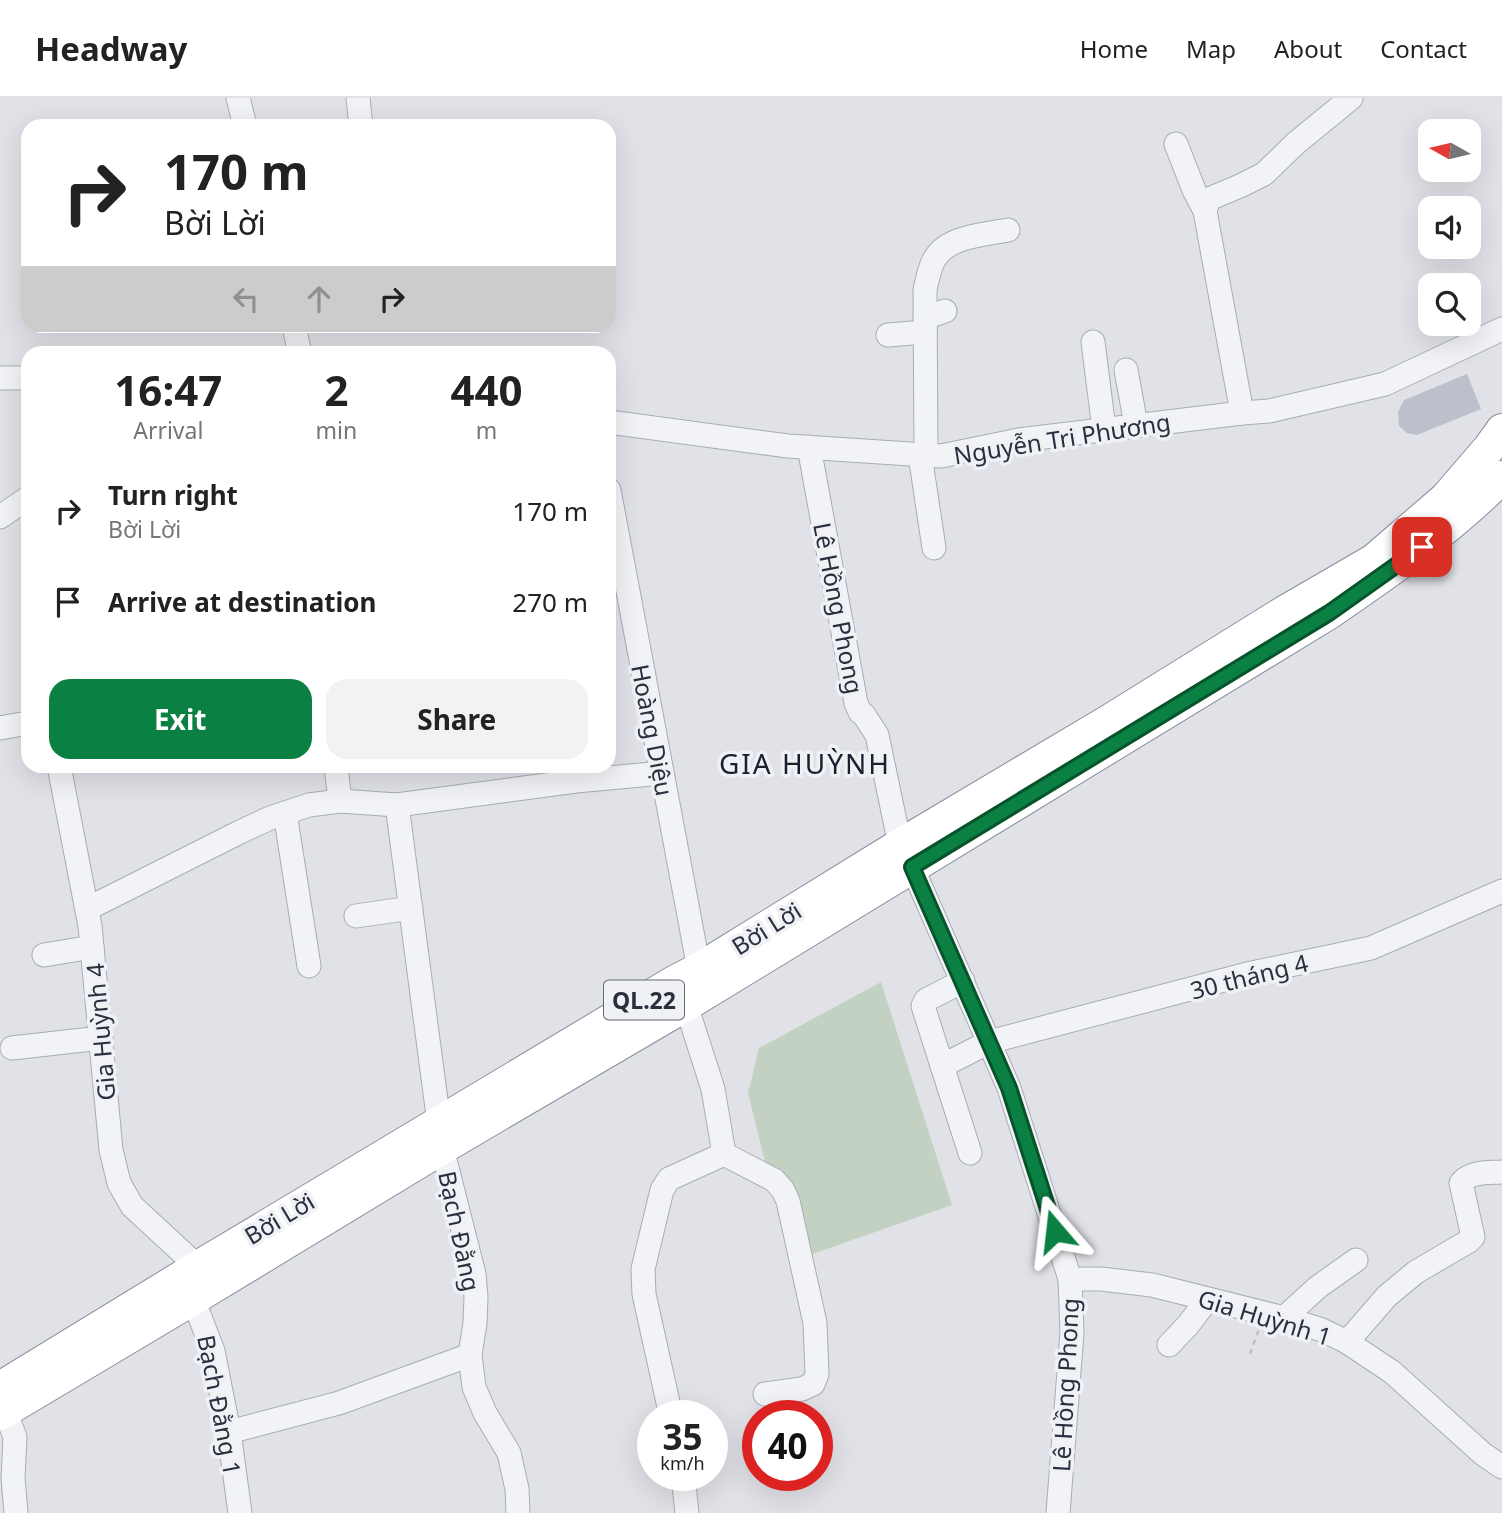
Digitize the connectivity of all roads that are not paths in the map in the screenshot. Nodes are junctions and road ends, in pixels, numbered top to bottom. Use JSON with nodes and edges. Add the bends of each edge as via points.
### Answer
{"nodes":[{"id":1,"x":238,"y":98,"type":"edge"},
{"id":2,"x":358,"y":98,"type":"edge"},
{"id":3,"x":1351,"y":98,"type":"edge"},
{"id":4,"x":243,"y":119,"type":"edge"},
{"id":5,"x":360,"y":119,"type":"edge"},
{"id":6,"x":1175,"y":144,"type":"dead end"},
{"id":7,"x":1205,"y":211,"type":"junction"},
{"id":8,"x":1008,"y":230,"type":"dead end"},
{"id":9,"x":932,"y":320,"type":"junction"},
{"id":10,"x":1502,"y":329,"type":"edge"},
{"id":11,"x":888,"y":335,"type":"dead end"},
{"id":12,"x":1093,"y":342,"type":"dead end"},
{"id":13,"x":1126,"y":370,"type":"dead end"},
{"id":14,"x":0,"y":378,"type":"edge"},
{"id":15,"x":21,"y":378,"type":"edge"},
{"id":16,"x":1242,"y":413,"type":"junction"},
{"id":17,"x":616,"y":423,"type":"edge"},
{"id":18,"x":1136,"y":425,"type":"junction"},
{"id":19,"x":1104,"y":429,"type":"junction"},
{"id":20,"x":1502,"y":430,"type":"edge"},
{"id":21,"x":809,"y":447,"type":"junction"},
{"id":22,"x":923,"y":455,"type":"junction"},
{"id":23,"x":1502,"y":477,"type":"edge"},
{"id":24,"x":21,"y":503,"type":"edge"},
{"id":25,"x":0,"y":517,"type":"edge"},
{"id":26,"x":934,"y":548,"type":"dead end"},
{"id":27,"x":616,"y":554,"type":"edge"},
{"id":28,"x":21,"y":724,"type":"edge"},
{"id":29,"x":0,"y":728,"type":"edge"},
{"id":30,"x":60,"y":773,"type":"edge"},
{"id":31,"x":337,"y":773,"type":"edge"},
{"id":32,"x":662,"y":773,"type":"junction"},
{"id":33,"x":340,"y":801,"type":"junction"},
{"id":34,"x":397,"y":805,"type":"junction"},
{"id":35,"x":285,"y":813,"type":"junction"},
{"id":36,"x":906,"y":856,"type":"junction"},
{"id":37,"x":1502,"y":891,"type":"edge"},
{"id":38,"x":411,"y":908,"type":"junction"},
{"id":39,"x":87,"y":909,"type":"junction"},
{"id":40,"x":356,"y":916,"type":"dead end"},
{"id":41,"x":92,"y":947,"type":"junction"},
{"id":42,"x":44,"y":955,"type":"dead end"},
{"id":43,"x":309,"y":966,"type":"dead end"},
{"id":44,"x":699,"y":969,"type":"junction"},
{"id":45,"x":963,"y":981,"type":"junction"},
{"id":46,"x":686,"y":1005,"type":"junction"},
{"id":47,"x":100,"y":1038,"type":"junction"},
{"id":48,"x":989,"y":1042,"type":"junction"},
{"id":49,"x":12,"y":1048,"type":"dead end"},
{"id":50,"x":942,"y":1066,"type":"junction"},
{"id":51,"x":441,"y":1136,"type":"junction"},
{"id":52,"x":970,"y":1153,"type":"dead end"},
{"id":53,"x":724,"y":1154,"type":"junction"},
{"id":54,"x":1502,"y":1172,"type":"edge"},
{"id":55,"x":1356,"y":1260,"type":"dead end"},
{"id":56,"x":198,"y":1267,"type":"junction"},
{"id":57,"x":1070,"y":1279,"type":"junction"},
{"id":58,"x":194,"y":1299,"type":"junction"},
{"id":59,"x":1208,"y":1300,"type":"junction"},
{"id":60,"x":1284,"y":1318,"type":"junction"},
{"id":61,"x":1347,"y":1342,"type":"junction"},
{"id":62,"x":1169,"y":1345,"type":"dead end"},
{"id":63,"x":470,"y":1355,"type":"junction"},
{"id":64,"x":765,"y":1394,"type":"dead end"},
{"id":65,"x":667,"y":1400,"type":"edge"},
{"id":66,"x":2,"y":1404,"type":"edge"},
{"id":67,"x":229,"y":1432,"type":"junction"},
{"id":68,"x":1502,"y":1467,"type":"edge"},
{"id":69,"x":685,"y":1491,"type":"edge"},
{"id":70,"x":16,"y":1513,"type":"edge"},
{"id":71,"x":240,"y":1513,"type":"edge"},
{"id":72,"x":518,"y":1513,"type":"edge"},
{"id":73,"x":687,"y":1513,"type":"edge"},
{"id":74,"x":1058,"y":1513,"type":"edge"}],
"edges":[{"from":1,"to":4,"type":"street"},
{"from":2,"to":5,"type":"street"},
{"from":3,"to":7,"type":"street","via":[[1264,174],[1209,199]]},
{"from":6,"to":7,"type":"street"},
{"from":7,"to":16,"type":"street"},
{"from":8,"to":9,"type":"street","via":[[958,240],[938,253],[925,290]]},
{"from":9,"to":11,"type":"street"},
{"from":9,"to":22,"type":"street"},
{"from":10,"to":16,"type":"street","name":"Nguyễn Tri Phương","via":[[1385,384]]},
{"from":12,"to":19,"type":"street"},
{"from":13,"to":18,"type":"street"},
{"from":14,"to":15,"type":"street"},
{"from":16,"to":18,"type":"street","name":"Nguyễn Tri Phương"},
{"from":17,"to":21,"type":"street","name":"Nguyễn Tri Phương"},
{"from":18,"to":19,"type":"street","name":"Nguyễn Tri Phương"},
{"from":19,"to":22,"type":"street","name":"Nguyễn Tri Phương","via":[[941,456]]},
{"from":20,"to":36,"type":"highway","name":"Bời Lời","number":"QL.22","via":[[1446,498],[1374,559],[1107,722]]},
{"from":21,"to":22,"type":"street","name":"Nguyễn Tri Phương"},
{"from":21,"to":36,"type":"street","name":"Lê Hồng Phong","via":[[856,703],[877,735]]},
{"from":22,"to":26,"type":"street"},
{"from":23,"to":36,"type":"highway","name":"Bời Lời","number":"QL.22","via":[[1422,547],[1329,613]]},
{"from":24,"to":25,"type":"street"},
{"from":27,"to":32,"type":"street","name":"Hoàng Diệu"},
{"from":28,"to":29,"type":"street"},
{"from":30,"to":39,"type":"street","name":"Gia Huỳnh 4"},
{"from":31,"to":33,"type":"street"},
{"from":32,"to":34,"type":"street"},
{"from":32,"to":44,"type":"street","name":"Hoàng Diệu"},
{"from":33,"to":34,"type":"street"},
{"from":33,"to":35,"type":"street","via":[[309,804]]},
{"from":34,"to":38,"type":"street","name":"Bạch Đằng"},
{"from":35,"to":39,"type":"street"},
{"from":35,"to":43,"type":"street"},
{"from":36,"to":44,"type":"highway","name":"Bời Lời","number":"QL.22"},
{"from":36,"to":45,"type":"street","name":"Lê Hồng Phong"},
{"from":36,"to":46,"type":"highway","name":"Bời Lời","number":"QL.22"},
{"from":37,"to":48,"type":"street","name":"30 tháng 4","via":[[1371,948],[1247,974]]},
{"from":38,"to":40,"type":"street"},
{"from":38,"to":51,"type":"street","name":"Bạch Đằng"},
{"from":39,"to":41,"type":"street","name":"Gia Huỳnh 4"},
{"from":41,"to":42,"type":"street"},
{"from":41,"to":47,"type":"street","name":"Gia Huỳnh 4"},
{"from":44,"to":51,"type":"highway","name":"Bời Lời","number":"QL.22"},
{"from":45,"to":48,"type":"street","name":"Lê Hồng Phong"},
{"from":45,"to":50,"type":"street","via":[[923,1006]]},
{"from":46,"to":51,"type":"highway","name":"Bời Lời","number":"QL.22"},
{"from":46,"to":53,"type":"street","via":[[713,1089]]},
{"from":47,"to":49,"type":"street"},
{"from":47,"to":56,"type":"street","name":"Gia Huỳnh 4","via":[[111,1150],[119,1183],[132,1206]]},
{"from":48,"to":50,"type":"street","name":"30 tháng 4"},
{"from":48,"to":57,"type":"street","name":"Lê Hồng Phong","via":[[1009,1088]]},
{"from":50,"to":52,"type":"street"},
{"from":51,"to":56,"type":"highway","name":"Bời Lời","number":"QL.22"},
{"from":51,"to":58,"type":"highway","name":"Bời Lời","number":"QL.22"},
{"from":51,"to":63,"type":"street","name":"Bạch Đằng","via":[[474,1274]]},
{"from":53,"to":64,"type":"street","via":[[783,1189],[815,1323],[817,1374],[813,1384]]},
{"from":53,"to":65,"type":"street","via":[[669,1179],[643,1269],[644,1294]]},
{"from":54,"to":61,"type":"street","via":[[1465,1178],[1461,1183],[1473,1237],[1387,1296]]},
{"from":55,"to":60,"type":"street"},
{"from":56,"to":66,"type":"highway","name":"Bời Lời","number":"QL.22"},
{"from":57,"to":59,"type":"street","name":"Gia Huỳnh 1","via":[[1152,1284]]},
{"from":57,"to":74,"type":"street","name":"Lê Hồng Phong","via":[[1072,1333]]},
{"from":58,"to":66,"type":"highway","name":"Bời Lời","number":"QL.22"},
{"from":58,"to":67,"type":"street","name":"Bạch Đằng 1","via":[[213,1350]]},
{"from":59,"to":60,"type":"street","name":"Gia Huỳnh 1"},
{"from":59,"to":62,"type":"street"},
{"from":60,"to":61,"type":"street","name":"Gia Huỳnh 1"},
{"from":61,"to":68,"type":"street","name":"Gia Huỳnh 1","via":[[1392,1372]]},
{"from":63,"to":67,"type":"street","via":[[339,1404]]},
{"from":63,"to":72,"type":"street","name":"Bạch Đằng","via":[[474,1387],[509,1453]]},
{"from":66,"to":70,"type":"street","via":[[15,1437]]},
{"from":67,"to":71,"type":"street","name":"Bạch Đằng 1"},
{"from":69,"to":73,"type":"street"}]}
